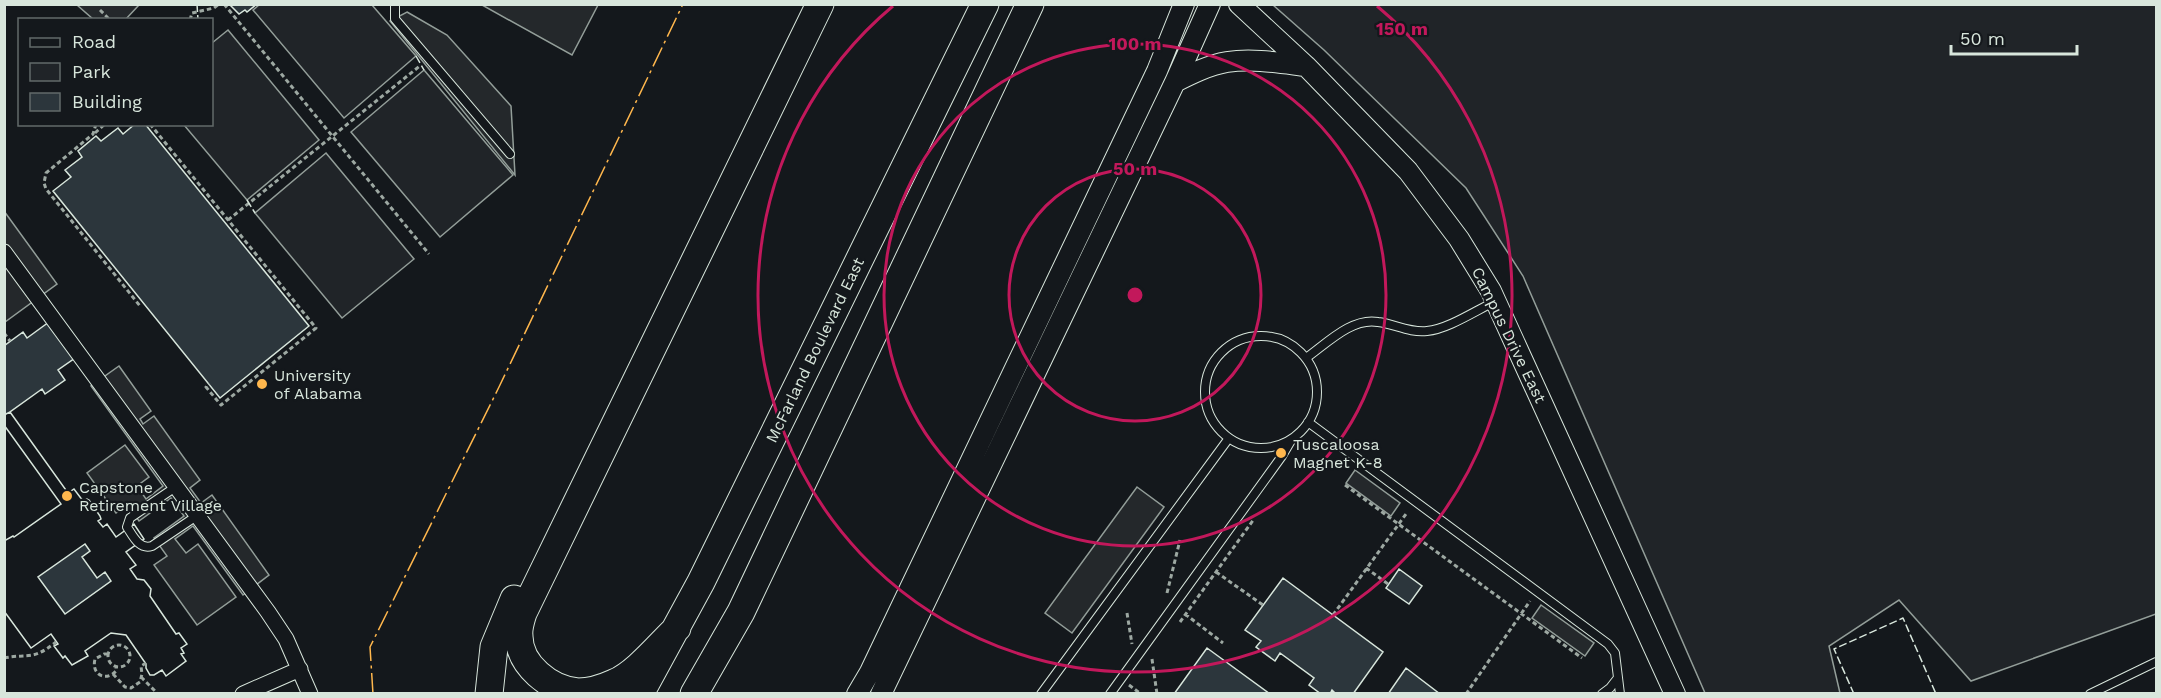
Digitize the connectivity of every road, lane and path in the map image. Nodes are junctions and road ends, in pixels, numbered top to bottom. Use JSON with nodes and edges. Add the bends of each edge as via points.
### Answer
{"nodes":[{"id":1,"x":219,"y":4,"type":"edge"},
{"id":2,"x":224,"y":4,"type":"edge"},
{"id":3,"x":395,"y":4,"type":"edge"},
{"id":4,"x":804,"y":4,"type":"edge"},
{"id":5,"x":820,"y":4,"type":"edge"},
{"id":6,"x":985,"y":4,"type":"edge"},
{"id":7,"x":1030,"y":4,"type":"edge"},
{"id":8,"x":1184,"y":4,"type":"edge"},
{"id":9,"x":1210,"y":4,"type":"edge"},
{"id":10,"x":1239,"y":4,"type":"edge"},
{"id":11,"x":100,"y":10,"type":"dead end"},
{"id":12,"x":108,"y":18,"type":"edge"},
{"id":13,"x":191,"y":18,"type":"edge"},
{"id":14,"x":429,"y":59,"type":"junction"},
{"id":15,"x":1306,"y":66,"type":"junction"},
{"id":16,"x":1175,"y":82,"type":"junction"},
{"id":17,"x":95,"y":126,"type":"edge"},
{"id":18,"x":103,"y":126,"type":"edge"},
{"id":19,"x":152,"y":126,"type":"edge"},
{"id":20,"x":93,"y":134,"type":"junction"},
{"id":21,"x":333,"y":136,"type":"junction"},
{"id":22,"x":510,"y":154,"type":"dead end"},
{"id":23,"x":228,"y":220,"type":"junction"},
{"id":24,"x":4,"y":252,"type":"edge"},
{"id":25,"x":429,"y":254,"type":"dead end"},
{"id":26,"x":1495,"y":301,"type":"junction"},
{"id":27,"x":140,"y":306,"type":"dead end"},
{"id":28,"x":4,"y":333,"type":"edge"},
{"id":29,"x":10,"y":341,"type":"dead end"},
{"id":30,"x":1306,"y":358,"type":"junction"},
{"id":31,"x":209,"y":384,"type":"dead end"},
{"id":32,"x":1308,"y":422,"type":"junction"},
{"id":33,"x":1229,"y":438,"type":"junction"},
{"id":34,"x":1292,"y":439,"type":"junction"},
{"id":35,"x":1346,"y":485,"type":"dead end"},
{"id":36,"x":177,"y":486,"type":"junction"},
{"id":37,"x":1406,"y":514,"type":"dead end"},
{"id":38,"x":198,"y":515,"type":"junction"},
{"id":39,"x":1254,"y":519,"type":"dead end"},
{"id":40,"x":1398,"y":524,"type":"junction"},
{"id":41,"x":1180,"y":540,"type":"dead end"},
{"id":42,"x":1366,"y":568,"type":"junction"},
{"id":43,"x":1216,"y":572,"type":"junction"},
{"id":44,"x":1388,"y":584,"type":"dead end"},
{"id":45,"x":1167,"y":593,"type":"dead end"},
{"id":46,"x":1530,"y":601,"type":"dead end"},
{"id":47,"x":1263,"y":605,"type":"dead end"},
{"id":48,"x":1127,"y":613,"type":"dead end"},
{"id":49,"x":1185,"y":614,"type":"junction"},
{"id":50,"x":1521,"y":614,"type":"junction"},
{"id":51,"x":1333,"y":615,"type":"dead end"},
{"id":52,"x":1180,"y":622,"type":"dead end"},
{"id":53,"x":676,"y":628,"type":"junction"},
{"id":54,"x":56,"y":642,"type":"dead end"},
{"id":55,"x":1222,"y":643,"type":"dead end"},
{"id":56,"x":1133,"y":646,"type":"dead end"},
{"id":57,"x":108,"y":654,"type":"junction"},
{"id":58,"x":4,"y":658,"type":"edge"},
{"id":59,"x":1582,"y":658,"type":"dead end"},
{"id":60,"x":1152,"y":659,"type":"dead end"},
{"id":61,"x":2157,"y":662,"type":"edge"},
{"id":62,"x":146,"y":663,"type":"dead end"},
{"id":63,"x":116,"y":667,"type":"junction"},
{"id":64,"x":300,"y":669,"type":"junction"},
{"id":65,"x":113,"y":674,"type":"junction"},
{"id":66,"x":141,"y":677,"type":"junction"},
{"id":67,"x":1617,"y":679,"type":"junction"},
{"id":68,"x":158,"y":693,"type":"edge"},
{"id":69,"x":243,"y":693,"type":"edge"},
{"id":70,"x":310,"y":693,"type":"edge"},
{"id":71,"x":489,"y":693,"type":"edge"},
{"id":72,"x":640,"y":693,"type":"edge"},
{"id":73,"x":693,"y":693,"type":"edge"},
{"id":74,"x":857,"y":693,"type":"edge"},
{"id":75,"x":881,"y":693,"type":"edge"},
{"id":76,"x":1041,"y":693,"type":"edge"},
{"id":77,"x":1110,"y":693,"type":"edge"},
{"id":78,"x":1157,"y":693,"type":"edge"},
{"id":79,"x":1466,"y":693,"type":"edge"},
{"id":80,"x":1602,"y":693,"type":"edge"},
{"id":81,"x":1620,"y":693,"type":"edge"},
{"id":82,"x":1675,"y":693,"type":"edge"},
{"id":83,"x":2090,"y":693,"type":"edge"}],
"edges":[{"from":1,"to":13,"type":"path","via":[[192,13]]},
{"from":2,"to":21,"type":"path"},
{"from":3,"to":14,"type":"lane","via":[[395,19]]},
{"from":4,"to":71,"type":"highway","via":[[508,613],[494,646]]},
{"from":5,"to":53,"type":"highway","via":[[523,613],[519,636],[525,658],[541,677],[577,692],[617,682]]},
{"from":6,"to":53,"type":"highway","name":"McFarland Boulevard East"},
{"from":7,"to":73,"type":"highway","via":[[741,612]]},
{"from":8,"to":74,"type":"street","via":[[1147,92]]},
{"from":9,"to":16,"type":"street"},
{"from":10,"to":15,"type":"street","name":"Campus Drive East"},
{"from":11,"to":12,"type":"path"},
{"from":14,"to":21,"type":"path"},
{"from":14,"to":22,"type":"lane"},
{"from":15,"to":16,"type":"street","via":[[1227,62]]},
{"from":15,"to":26,"type":"street","name":"Campus Drive East","via":[[1430,198]]},
{"from":16,"to":75,"type":"street"},
{"from":17,"to":20,"type":"path"},
{"from":18,"to":20,"type":"path"},
{"from":19,"to":23,"type":"path"},
{"from":20,"to":27,"type":"path","via":[[46,173],[44,183]]},
{"from":21,"to":23,"type":"path"},
{"from":21,"to":25,"type":"path"},
{"from":23,"to":31,"type":"path","via":[[316,328],[221,405],[206,387]]},
{"from":24,"to":36,"type":"street"},
{"from":26,"to":30,"type":"lane","via":[[1428,332],[1366,321],[1352,326]]},
{"from":26,"to":82,"type":"street","name":"Campus Drive East"},
{"from":28,"to":29,"type":"path"},
{"from":30,"to":32,"type":"lane","via":[[1317,392]]},
{"from":30,"to":33,"type":"lane","via":[[1275,337],[1256,335],[1237,340],[1222,351],[1210,366],[1204,384],[1205,403],[1212,421]]},
{"from":32,"to":34,"type":"lane"},
{"from":32,"to":67,"type":"lane","via":[[1608,644],[1615,653]]},
{"from":33,"to":34,"type":"lane","via":[[1257,448]]},
{"from":33,"to":76,"type":"lane"},
{"from":34,"to":77,"type":"lane"},
{"from":35,"to":40,"type":"path"},
{"from":36,"to":38,"type":"street"},
{"from":36,"to":38,"type":"lane","via":[[130,518],[127,527],[146,548]]},
{"from":37,"to":40,"type":"path"},
{"from":38,"to":64,"type":"street","via":[[286,639]]},
{"from":39,"to":43,"type":"path"},
{"from":40,"to":42,"type":"path"},
{"from":40,"to":50,"type":"path"},
{"from":41,"to":45,"type":"path"},
{"from":42,"to":44,"type":"path"},
{"from":42,"to":51,"type":"path"},
{"from":43,"to":47,"type":"path"},
{"from":43,"to":49,"type":"path"},
{"from":46,"to":50,"type":"path"},
{"from":48,"to":56,"type":"path"},
{"from":49,"to":52,"type":"path"},
{"from":49,"to":55,"type":"path"},
{"from":50,"to":59,"type":"path"},
{"from":50,"to":79,"type":"path"},
{"from":53,"to":72,"type":"highway","name":"McFarland Boulevard East"},
{"from":54,"to":58,"type":"path","via":[[34,656]]},
{"from":57,"to":63,"type":"path"},
{"from":57,"to":63,"type":"path","via":[[114,646],[128,650],[126,665]]},
{"from":57,"to":65,"type":"path","via":[[99,656],[93,665],[99,676]]},
{"from":60,"to":78,"type":"path"},
{"from":61,"to":83,"type":"lane"},
{"from":62,"to":66,"type":"path","via":[[141,666]]},
{"from":63,"to":65,"type":"path"},
{"from":64,"to":69,"type":"street"},
{"from":64,"to":70,"type":"street"},
{"from":65,"to":66,"type":"path","via":[[124,687],[136,686]]},
{"from":66,"to":68,"type":"path"},
{"from":67,"to":80,"type":"lane"},
{"from":67,"to":81,"type":"lane"}]}
